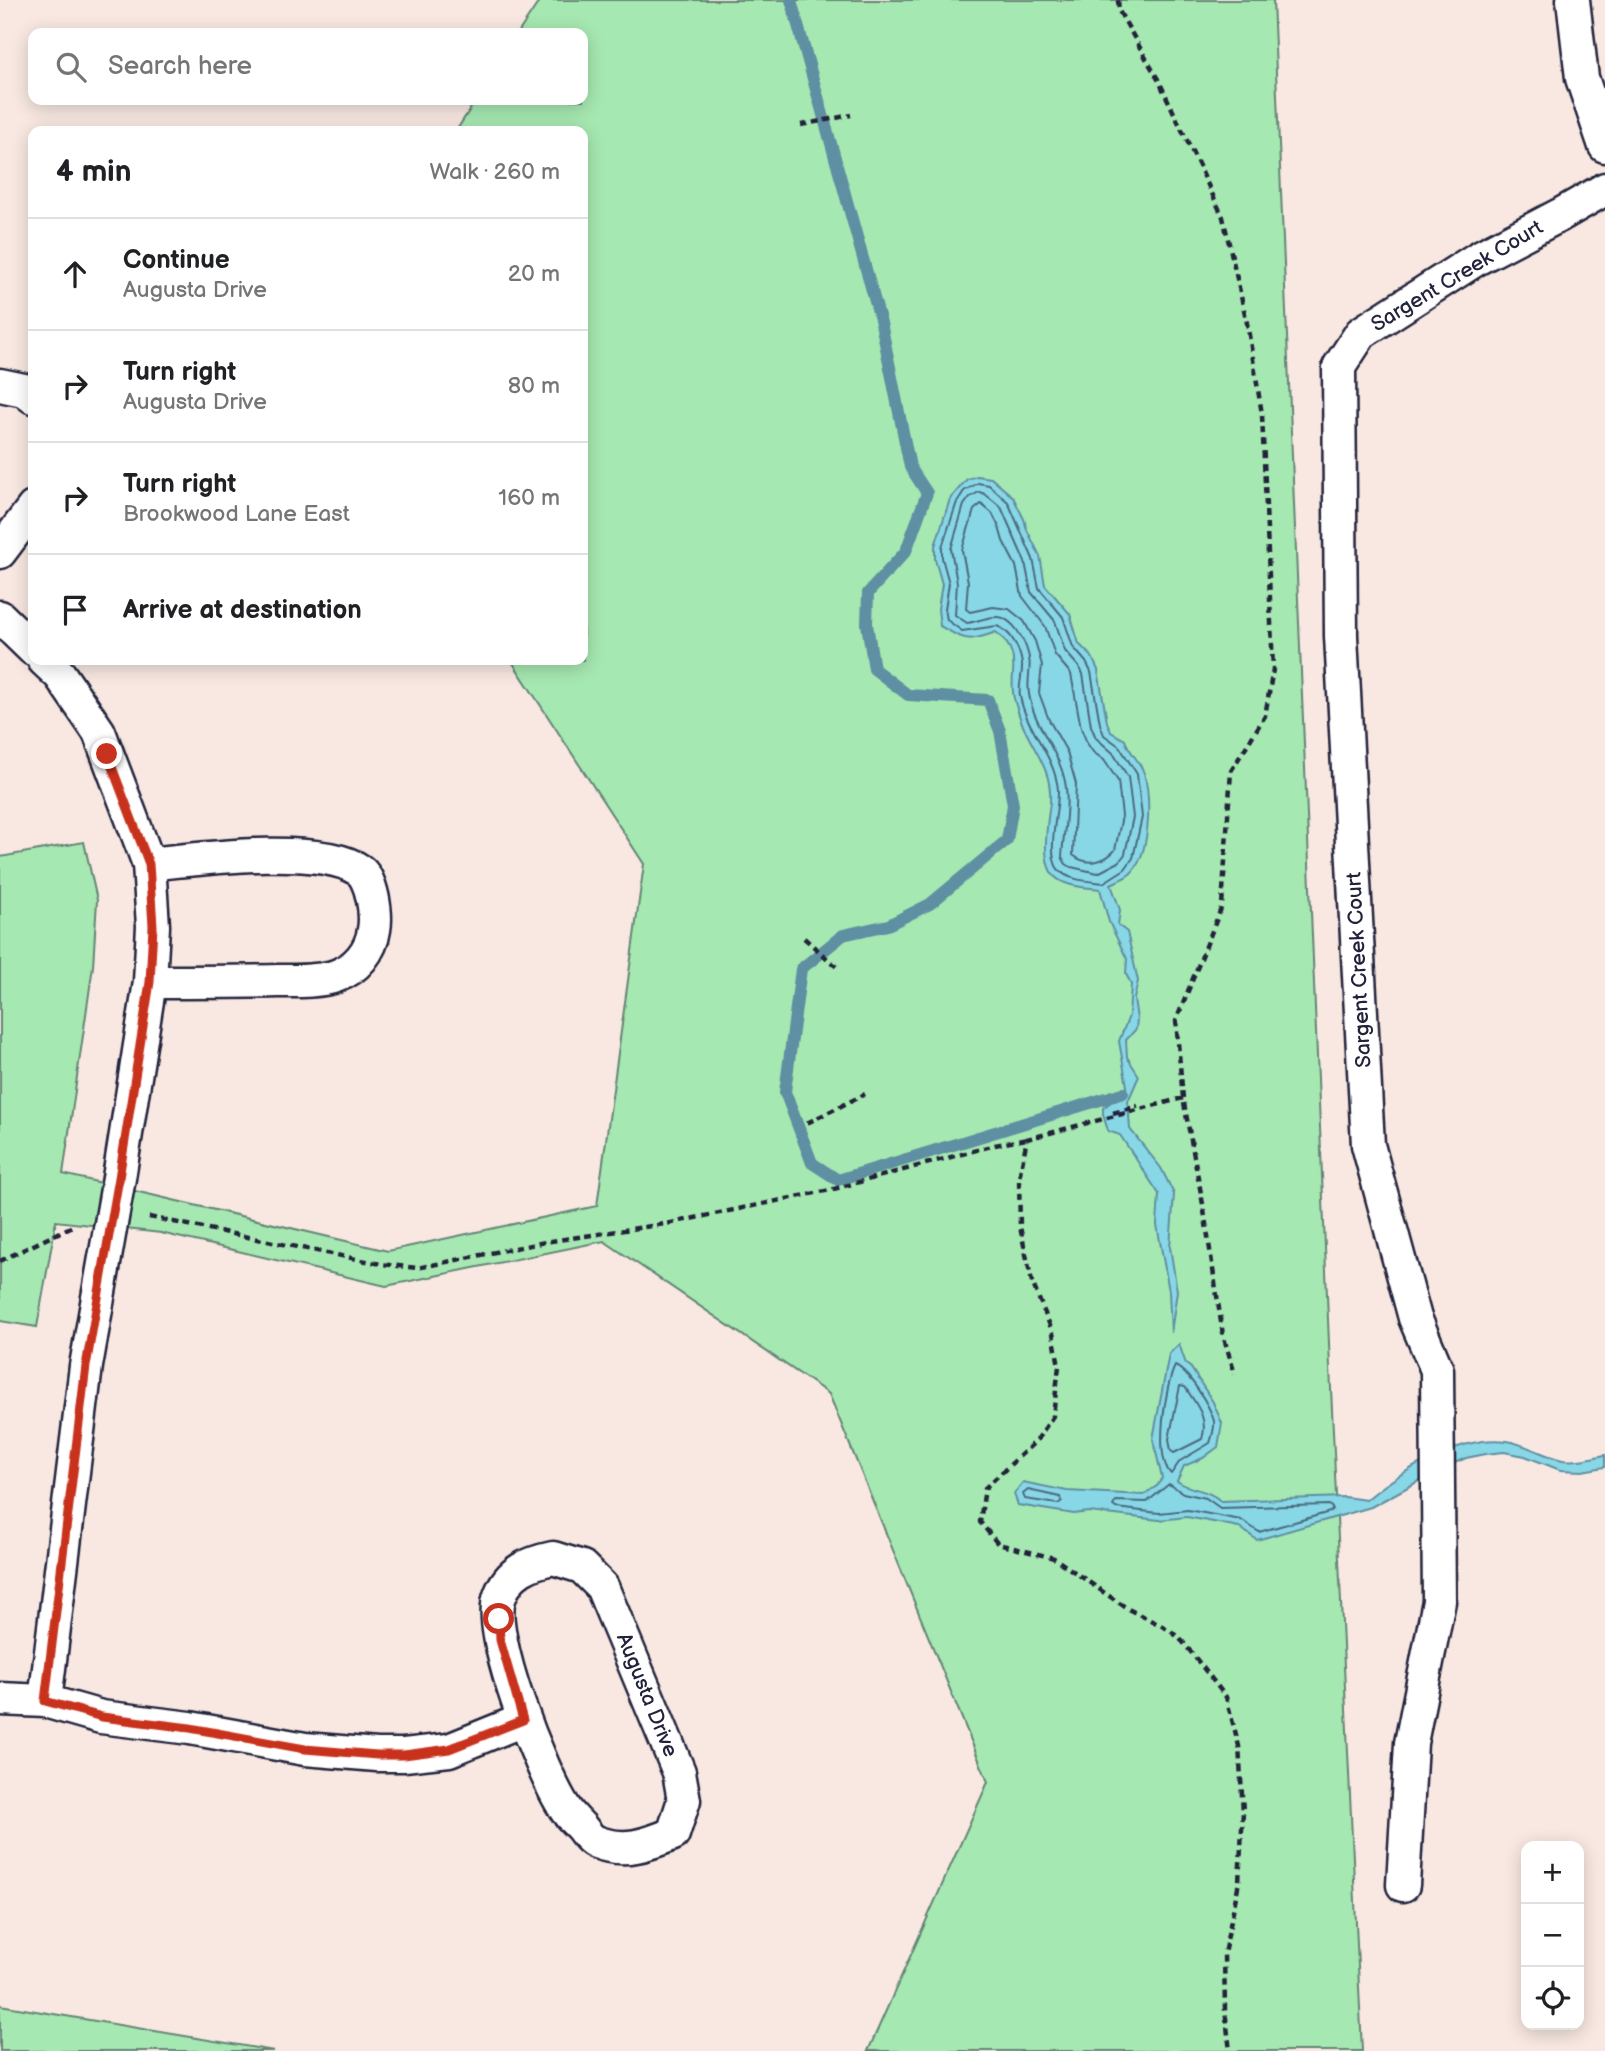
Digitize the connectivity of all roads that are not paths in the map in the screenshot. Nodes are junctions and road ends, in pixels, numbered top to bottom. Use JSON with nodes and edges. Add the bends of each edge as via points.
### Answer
{"nodes":[{"id":1,"x":1573,"y":0,"type":"edge"},
{"id":2,"x":1605,"y":146,"type":"edge"},
{"id":3,"x":1605,"y":189,"type":"edge"},
{"id":4,"x":0,"y":385,"type":"edge"},
{"id":5,"x":28,"y":393,"type":"edge"},
{"id":6,"x":28,"y":515,"type":"edge"},
{"id":7,"x":0,"y":552,"type":"edge"},
{"id":8,"x":0,"y":617,"type":"edge"},
{"id":9,"x":28,"y":644,"type":"edge"},
{"id":10,"x":49,"y":665,"type":"edge"},
{"id":11,"x":149,"y":864,"type":"junction"},
{"id":12,"x":150,"y":982,"type":"junction"},
{"id":13,"x":0,"y":1699,"type":"edge"},
{"id":14,"x":45,"y":1701,"type":"junction"},
{"id":15,"x":523,"y":1720,"type":"junction"},
{"id":16,"x":1403,"y":1885,"type":"dead end"}],
"edges":[{"from":1,"to":2,"type":"street","via":[[1582,78]]},
{"from":3,"to":16,"type":"street","name":"Sargent Creek Court","via":[[1478,258],[1361,333],[1339,367],[1340,636],[1368,1145],[1415,1318],[1437,1370],[1439,1601],[1411,1743]]},
{"from":4,"to":5,"type":"street"},
{"from":6,"to":7,"type":"street"},
{"from":8,"to":9,"type":"street"},
{"from":10,"to":11,"type":"street","via":[[99,732]]},
{"from":11,"to":12,"type":"street"},
{"from":11,"to":12,"type":"street","via":[[309,855],[340,860],[362,871],[373,894],[374,930],[362,961],[335,976],[297,981]]},
{"from":12,"to":14,"type":"street","via":[[86,1366]]},
{"from":13,"to":14,"type":"street"},
{"from":14,"to":15,"type":"street","via":[[102,1717],[305,1749],[377,1755],[449,1749]]},
{"from":15,"to":15,"type":"street","name":"Augusta Drive","via":[[500,1640],[498,1599],[509,1577],[532,1562],[553,1558],[582,1567],[602,1587],[678,1772],[684,1800],[673,1834],[643,1846],[593,1842],[564,1807]]}]}
